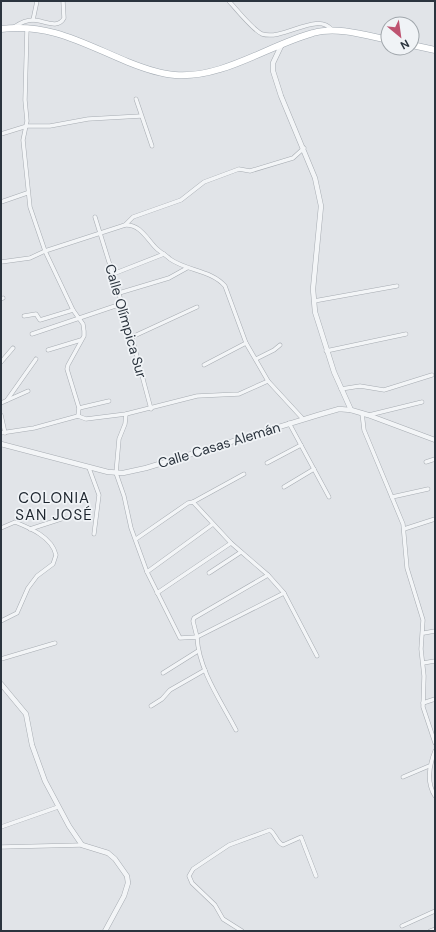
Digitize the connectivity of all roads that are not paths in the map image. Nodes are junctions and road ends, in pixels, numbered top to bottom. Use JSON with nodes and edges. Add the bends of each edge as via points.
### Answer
{"nodes":[{"id":1,"x":37,"y":1,"type":"edge"},
{"id":2,"x":63,"y":1,"type":"edge"},
{"id":3,"x":229,"y":1,"type":"edge"},
{"id":4,"x":33,"y":20,"type":"junction"},
{"id":5,"x":27,"y":27,"type":"junction"},
{"id":6,"x":12,"y":28,"type":"junction"},
{"id":7,"x":1,"y":30,"type":"edge"},
{"id":8,"x":332,"y":30,"type":"junction"},
{"id":9,"x":380,"y":39,"type":"edge"},
{"id":10,"x":282,"y":44,"type":"junction"},
{"id":11,"x":420,"y":47,"type":"edge"},
{"id":12,"x":435,"y":50,"type":"edge"},
{"id":13,"x":136,"y":99,"type":"dead end"},
{"id":14,"x":141,"y":116,"type":"junction"},
{"id":15,"x":26,"y":126,"type":"junction"},
{"id":16,"x":1,"y":134,"type":"edge"},
{"id":17,"x":152,"y":146,"type":"dead end"},
{"id":18,"x":304,"y":148,"type":"junction"},
{"id":19,"x":27,"y":193,"type":"junction"},
{"id":20,"x":1,"y":202,"type":"edge"},
{"id":21,"x":95,"y":217,"type":"dead end"},
{"id":22,"x":125,"y":225,"type":"junction"},
{"id":23,"x":101,"y":234,"type":"junction"},
{"id":24,"x":45,"y":251,"type":"junction"},
{"id":25,"x":164,"y":254,"type":"junction"},
{"id":26,"x":1,"y":262,"type":"edge"},
{"id":27,"x":187,"y":268,"type":"junction"},
{"id":28,"x":113,"y":274,"type":"junction"},
{"id":29,"x":397,"y":286,"type":"dead end"},
{"id":30,"x":118,"y":294,"type":"junction"},
{"id":31,"x":314,"y":301,"type":"junction"},
{"id":32,"x":121,"y":304,"type":"junction"},
{"id":33,"x":197,"y":306,"type":"dead end"},
{"id":34,"x":73,"y":310,"type":"junction"},
{"id":35,"x":24,"y":316,"type":"dead end"},
{"id":36,"x":80,"y":318,"type":"junction"},
{"id":37,"x":32,"y":334,"type":"dead end"},
{"id":38,"x":406,"y":334,"type":"dead end"},
{"id":39,"x":132,"y":337,"type":"junction"},
{"id":40,"x":81,"y":340,"type":"junction"},
{"id":41,"x":246,"y":343,"type":"junction"},
{"id":42,"x":280,"y":345,"type":"dead end"},
{"id":43,"x":14,"y":348,"type":"dead end"},
{"id":44,"x":48,"y":350,"type":"dead end"},
{"id":45,"x":326,"y":351,"type":"junction"},
{"id":46,"x":36,"y":359,"type":"dead end"},
{"id":47,"x":256,"y":359,"type":"junction"},
{"id":48,"x":1,"y":362,"type":"edge"},
{"id":49,"x":204,"y":365,"type":"dead end"},
{"id":50,"x":432,"y":375,"type":"dead end"},
{"id":51,"x":268,"y":380,"type":"junction"},
{"id":52,"x":341,"y":389,"type":"junction"},
{"id":53,"x":28,"y":391,"type":"dead end"},
{"id":54,"x":8,"y":400,"type":"junction"},
{"id":55,"x":109,"y":401,"type":"dead end"},
{"id":56,"x":422,"y":402,"type":"dead end"},
{"id":57,"x":1,"y":403,"type":"edge"},
{"id":58,"x":79,"y":408,"type":"junction"},
{"id":59,"x":151,"y":408,"type":"junction"},
{"id":60,"x":351,"y":410,"type":"junction"},
{"id":61,"x":362,"y":413,"type":"junction"},
{"id":62,"x":126,"y":414,"type":"junction"},
{"id":63,"x":1,"y":415,"type":"edge"},
{"id":64,"x":368,"y":415,"type":"junction"},
{"id":65,"x":78,"y":416,"type":"junction"},
{"id":66,"x":303,"y":419,"type":"junction"},
{"id":67,"x":289,"y":423,"type":"junction"},
{"id":68,"x":3,"y":433,"type":"edge"},
{"id":69,"x":435,"y":440,"type":"edge"},
{"id":70,"x":1,"y":444,"type":"edge"},
{"id":71,"x":301,"y":445,"type":"junction"},
{"id":72,"x":435,"y":459,"type":"edge"},
{"id":73,"x":426,"y":462,"type":"dead end"},
{"id":74,"x":267,"y":463,"type":"dead end"},
{"id":75,"x":89,"y":468,"type":"junction"},
{"id":76,"x":314,"y":469,"type":"junction"},
{"id":77,"x":116,"y":473,"type":"junction"},
{"id":78,"x":244,"y":474,"type":"dead end"},
{"id":79,"x":284,"y":487,"type":"dead end"},
{"id":80,"x":428,"y":489,"type":"dead end"},
{"id":81,"x":329,"y":497,"type":"dead end"},
{"id":82,"x":392,"y":497,"type":"junction"},
{"id":83,"x":193,"y":502,"type":"junction"},
{"id":84,"x":64,"y":518,"type":"dead end"},
{"id":85,"x":435,"y":520,"type":"edge"},
{"id":86,"x":213,"y":524,"type":"junction"},
{"id":87,"x":1,"y":528,"type":"edge"},
{"id":88,"x":30,"y":529,"type":"junction"},
{"id":89,"x":404,"y":529,"type":"junction"},
{"id":90,"x":94,"y":534,"type":"dead end"},
{"id":91,"x":136,"y":539,"type":"junction"},
{"id":92,"x":231,"y":543,"type":"junction"},
{"id":93,"x":241,"y":552,"type":"junction"},
{"id":94,"x":148,"y":572,"type":"junction"},
{"id":95,"x":209,"y":573,"type":"dead end"},
{"id":96,"x":268,"y":575,"type":"junction"},
{"id":97,"x":157,"y":593,"type":"junction"},
{"id":98,"x":284,"y":593,"type":"junction"},
{"id":99,"x":1,"y":621,"type":"edge"},
{"id":100,"x":435,"y":631,"type":"edge"},
{"id":101,"x":424,"y":633,"type":"junction"},
{"id":102,"x":197,"y":637,"type":"junction"},
{"id":103,"x":55,"y":643,"type":"dead end"},
{"id":104,"x":198,"y":651,"type":"junction"},
{"id":105,"x":317,"y":656,"type":"dead end"},
{"id":106,"x":1,"y":659,"type":"edge"},
{"id":107,"x":435,"y":661,"type":"edge"},
{"id":108,"x":422,"y":664,"type":"junction"},
{"id":109,"x":205,"y":670,"type":"junction"},
{"id":110,"x":163,"y":673,"type":"dead end"},
{"id":111,"x":1,"y":684,"type":"edge"},
{"id":112,"x":435,"y":699,"type":"edge"},
{"id":113,"x":423,"y":703,"type":"junction"},
{"id":114,"x":151,"y":706,"type":"dead end"},
{"id":115,"x":236,"y":730,"type":"dead end"},
{"id":116,"x":435,"y":743,"type":"edge"},
{"id":117,"x":435,"y":751,"type":"edge"},
{"id":118,"x":429,"y":766,"type":"junction"},
{"id":119,"x":404,"y":777,"type":"dead end"},
{"id":120,"x":435,"y":796,"type":"edge"},
{"id":121,"x":58,"y":807,"type":"junction"},
{"id":122,"x":1,"y":827,"type":"edge"},
{"id":123,"x":82,"y":845,"type":"junction"},
{"id":124,"x":1,"y":847,"type":"edge"},
{"id":125,"x":316,"y":876,"type":"dead end"},
{"id":126,"x":435,"y":911,"type":"edge"},
{"id":127,"x":402,"y":926,"type":"dead end"},
{"id":128,"x":435,"y":929,"type":"edge"},
{"id":129,"x":105,"y":931,"type":"edge"},
{"id":130,"x":242,"y":931,"type":"edge"},
{"id":131,"x":430,"y":931,"type":"edge"}],
"edges":[{"from":1,"to":4,"type":"street"},
{"from":2,"to":4,"type":"street","via":[[62,21],[54,24]]},
{"from":3,"to":8,"type":"street","via":[[261,33],[274,36],[320,22],[328,24]]},
{"from":4,"to":6,"type":"street","via":[[22,22]]},
{"from":5,"to":6,"type":"main road"},
{"from":5,"to":10,"type":"main road","via":[[56,32],[137,66],[175,76],[205,72]]},
{"from":5,"to":15,"type":"street"},
{"from":6,"to":7,"type":"main road"},
{"from":8,"to":9,"type":"main road"},
{"from":8,"to":10,"type":"main road","via":[[314,32]]},
{"from":10,"to":18,"type":"street","via":[[273,63],[273,71]]},
{"from":11,"to":12,"type":"main road"},
{"from":13,"to":14,"type":"street"},
{"from":14,"to":15,"type":"street","via":[[88,119],[50,126]]},
{"from":14,"to":17,"type":"street"},
{"from":15,"to":16,"type":"street"},
{"from":15,"to":19,"type":"street","via":[[23,140]]},
{"from":18,"to":22,"type":"street","via":[[293,158],[250,170],[239,169],[204,182],[181,200],[133,216]]},
{"from":18,"to":31,"type":"street","via":[[315,178],[320,206]]},
{"from":19,"to":20,"type":"street"},
{"from":19,"to":24,"type":"street"},
{"from":21,"to":23,"type":"street","name":"Calle Olímpica Sur"},
{"from":22,"to":23,"type":"street"},
{"from":22,"to":25,"type":"street","via":[[134,226],[144,233]]},
{"from":23,"to":24,"type":"street"},
{"from":23,"to":28,"type":"street","name":"Calle Olímpica Sur"},
{"from":24,"to":26,"type":"street","via":[[30,258]]},
{"from":24,"to":34,"type":"street"},
{"from":25,"to":27,"type":"street"},
{"from":25,"to":28,"type":"street"},
{"from":27,"to":30,"type":"street","via":[[169,278]]},
{"from":27,"to":41,"type":"street","via":[[212,276],[225,286]]},
{"from":28,"to":30,"type":"street","name":"Calle Olímpica Sur"},
{"from":29,"to":31,"type":"street"},
{"from":30,"to":32,"type":"street","name":"Calle Olímpica Sur"},
{"from":31,"to":45,"type":"street"},
{"from":32,"to":36,"type":"street"},
{"from":32,"to":39,"type":"street","name":"Calle Olímpica Sur"},
{"from":33,"to":39,"type":"street"},
{"from":34,"to":35,"type":"street","via":[[40,320],[36,314]]},
{"from":34,"to":36,"type":"street"},
{"from":36,"to":37,"type":"street"},
{"from":36,"to":40,"type":"street","via":[[84,331]]},
{"from":38,"to":45,"type":"street"},
{"from":39,"to":59,"type":"street","name":"Calle Olímpica Sur"},
{"from":40,"to":44,"type":"street"},
{"from":40,"to":58,"type":"street","via":[[67,369]]},
{"from":41,"to":47,"type":"street"},
{"from":41,"to":49,"type":"street"},
{"from":42,"to":47,"type":"street"},
{"from":43,"to":48,"type":"street"},
{"from":45,"to":52,"type":"street"},
{"from":46,"to":54,"type":"street"},
{"from":47,"to":51,"type":"street"},
{"from":50,"to":52,"type":"street","via":[[384,390],[360,386]]},
{"from":51,"to":59,"type":"street","via":[[239,394],[196,396]]},
{"from":51,"to":66,"type":"street"},
{"from":52,"to":60,"type":"street"},
{"from":53,"to":54,"type":"street"},
{"from":54,"to":57,"type":"street"},
{"from":55,"to":58,"type":"street"},
{"from":56,"to":64,"type":"street"},
{"from":58,"to":65,"type":"street"},
{"from":59,"to":62,"type":"street"},
{"from":60,"to":61,"type":"street","name":"Calle Casas Alemán"},
{"from":60,"to":66,"type":"street","name":"Calle Casas Alemán","via":[[339,409]]},
{"from":61,"to":64,"type":"street","name":"Calle Casas Alemán"},
{"from":61,"to":82,"type":"street","via":[[364,430]]},
{"from":62,"to":65,"type":"street","via":[[86,419]]},
{"from":62,"to":77,"type":"street","via":[[119,439]]},
{"from":63,"to":68,"type":"street"},
{"from":64,"to":69,"type":"street","name":"Calle Casas Alemán"},
{"from":65,"to":68,"type":"street"},
{"from":66,"to":67,"type":"street","name":"Calle Casas Alemán"},
{"from":67,"to":71,"type":"street"},
{"from":67,"to":77,"type":"street","name":"Calle Casas Alemán","via":[[146,468]]},
{"from":70,"to":75,"type":"street","name":"Calle Casas Alemán"},
{"from":71,"to":74,"type":"street"},
{"from":71,"to":76,"type":"street"},
{"from":72,"to":73,"type":"street"},
{"from":75,"to":77,"type":"street","name":"Calle Casas Alemán"},
{"from":75,"to":90,"type":"street","via":[[99,495]]},
{"from":76,"to":79,"type":"street"},
{"from":76,"to":81,"type":"street"},
{"from":77,"to":91,"type":"street"},
{"from":78,"to":83,"type":"street"},
{"from":80,"to":82,"type":"street"},
{"from":82,"to":89,"type":"street"},
{"from":83,"to":86,"type":"street"},
{"from":83,"to":91,"type":"street","via":[[188,502]]},
{"from":84,"to":88,"type":"street"},
{"from":85,"to":89,"type":"street"},
{"from":86,"to":92,"type":"street"},
{"from":86,"to":94,"type":"street"},
{"from":87,"to":88,"type":"street","via":[[15,522]]},
{"from":88,"to":99,"type":"street","via":[[51,543],[55,549],[55,559],[28,588],[17,613]]},
{"from":89,"to":101,"type":"street","via":[[407,568],[422,613]]},
{"from":91,"to":94,"type":"street"},
{"from":92,"to":93,"type":"street"},
{"from":92,"to":97,"type":"street"},
{"from":93,"to":95,"type":"street"},
{"from":93,"to":96,"type":"street"},
{"from":94,"to":97,"type":"street"},
{"from":96,"to":98,"type":"street"},
{"from":96,"to":102,"type":"street","via":[[194,618]]},
{"from":97,"to":102,"type":"street","via":[[180,638]]},
{"from":98,"to":102,"type":"street"},
{"from":98,"to":105,"type":"street"},
{"from":100,"to":101,"type":"street"},
{"from":101,"to":108,"type":"street"},
{"from":102,"to":104,"type":"street"},
{"from":103,"to":106,"type":"street"},
{"from":104,"to":109,"type":"street"},
{"from":104,"to":110,"type":"street"},
{"from":107,"to":108,"type":"street"},
{"from":108,"to":113,"type":"street"},
{"from":109,"to":114,"type":"street","via":[[170,690]]},
{"from":109,"to":115,"type":"street"},
{"from":111,"to":121,"type":"street","via":[[26,714],[38,763]]},
{"from":112,"to":113,"type":"street"},
{"from":113,"to":116,"type":"street"},
{"from":117,"to":118,"type":"street"},
{"from":118,"to":119,"type":"street"},
{"from":118,"to":120,"type":"street","via":[[430,783]]},
{"from":121,"to":122,"type":"street"},
{"from":121,"to":123,"type":"street"},
{"from":123,"to":124,"type":"street"},
{"from":123,"to":129,"type":"street","via":[[116,859],[127,876],[128,883],[124,896]]},
{"from":125,"to":130,"type":"street","via":[[301,837],[283,844],[279,843],[270,830],[227,846],[192,870],[189,879],[215,905],[223,919]]},
{"from":126,"to":127,"type":"street"},
{"from":128,"to":131,"type":"street"}]}
